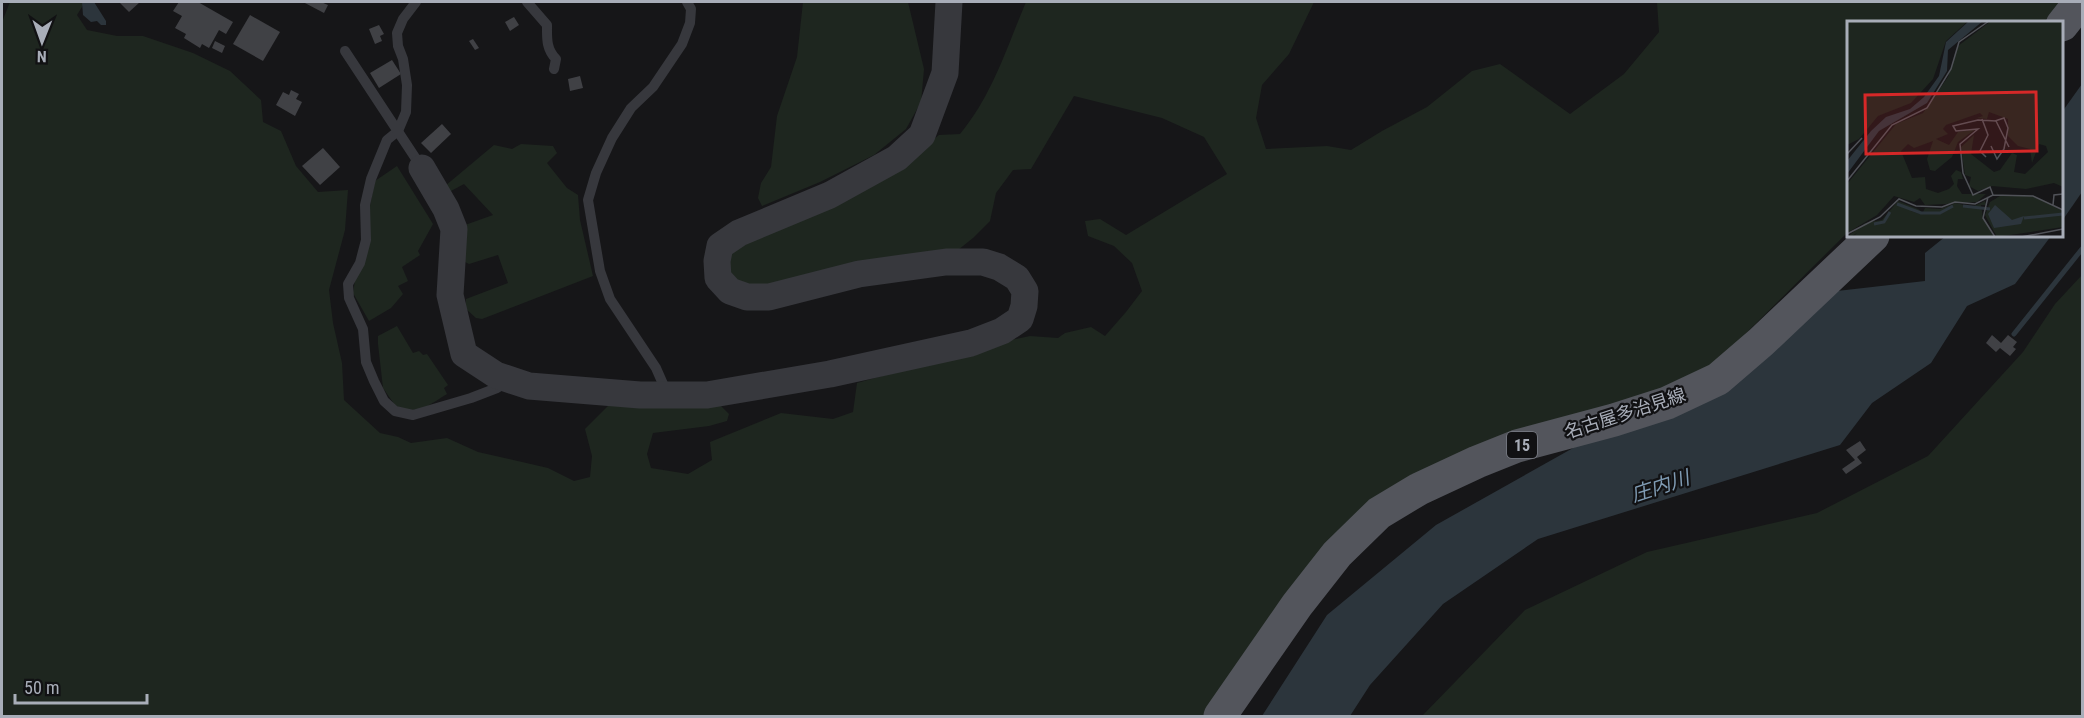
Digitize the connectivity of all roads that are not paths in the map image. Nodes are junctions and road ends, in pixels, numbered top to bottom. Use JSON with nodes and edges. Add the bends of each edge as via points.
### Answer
{"nodes":[{"id":1,"x":416,"y":2,"type":"edge"},
{"id":2,"x":527,"y":2,"type":"edge"},
{"id":3,"x":687,"y":2,"type":"edge"},
{"id":4,"x":949,"y":2,"type":"edge"},
{"id":5,"x":2080,"y":2,"type":"edge"},
{"id":6,"x":2063,"y":23,"type":"edge"},
{"id":7,"x":345,"y":51,"type":"dead end"},
{"id":8,"x":554,"y":69,"type":"dead end"},
{"id":9,"x":398,"y":131,"type":"junction"},
{"id":10,"x":422,"y":168,"type":"joint"},
{"id":11,"x":1872,"y":237,"type":"edge"},
{"id":12,"x":510,"y":379,"type":"junction"},
{"id":13,"x":668,"y":396,"type":"junction"},
{"id":14,"x":1220,"y":717,"type":"edge"}],
"edges":[{"from":1,"to":9,"type":"lane","via":[[397,33],[407,85],[406,112]]},
{"from":2,"to":8,"type":"lane","via":[[547,25],[550,53],[556,59]]},
{"from":3,"to":13,"type":"lane","via":[[690,23],[682,44],[612,138],[588,200],[600,271],[610,299],[656,368]]},
{"from":4,"to":13,"type":"street","via":[[945,74],[922,135],[897,158],[830,195],[739,233],[720,246],[718,278],[730,291],[747,297],[769,297],[859,274],[946,262],[983,262],[1017,278],[1025,291],[1020,319],[971,343],[830,374],[707,395]]},
{"from":5,"to":6,"type":"main road"},
{"from":7,"to":9,"type":"lane"},
{"from":9,"to":10,"type":"lane"},
{"from":9,"to":12,"type":"lane","via":[[387,140],[370,179],[365,205],[366,240],[360,263],[348,284],[374,381],[394,411],[413,415],[471,398]]},
{"from":10,"to":12,"type":"street","via":[[454,229],[450,295],[464,354],[496,375]]},
{"from":11,"to":14,"type":"main road","name":"名古屋多治見線","number":"15","via":[[1718,379],[1667,403],[1517,446],[1419,489],[1379,513],[1323,571]]},
{"from":12,"to":13,"type":"street","via":[[562,390]]}]}
